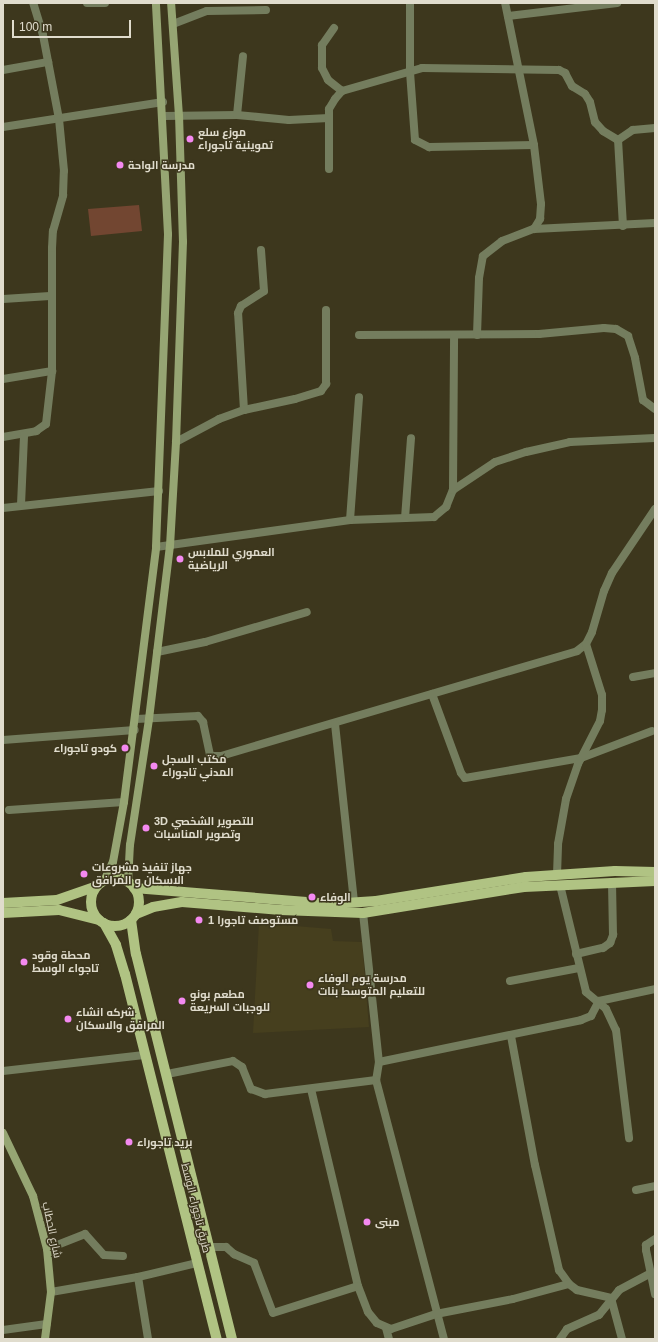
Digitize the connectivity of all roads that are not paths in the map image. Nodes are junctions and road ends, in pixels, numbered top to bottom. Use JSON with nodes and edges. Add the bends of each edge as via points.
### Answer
{"nodes":[{"id":1,"x":33,"y":3,"type":"edge"},
{"id":2,"x":88,"y":3,"type":"edge"},
{"id":3,"x":105,"y":3,"type":"edge"},
{"id":4,"x":156,"y":3,"type":"edge"},
{"id":5,"x":171,"y":3,"type":"edge"},
{"id":6,"x":410,"y":3,"type":"edge"},
{"id":7,"x":505,"y":3,"type":"edge"},
{"id":8,"x":617,"y":3,"type":"edge"},
{"id":9,"x":266,"y":10,"type":"dead end"},
{"id":10,"x":508,"y":16,"type":"junction"},
{"id":11,"x":172,"y":24,"type":"junction"},
{"id":12,"x":334,"y":28,"type":"dead end"},
{"id":13,"x":243,"y":56,"type":"dead end"},
{"id":14,"x":48,"y":62,"type":"junction"},
{"id":15,"x":517,"y":68,"type":"junction"},
{"id":16,"x":3,"y":70,"type":"edge"},
{"id":17,"x":410,"y":72,"type":"junction"},
{"id":18,"x":342,"y":91,"type":"junction"},
{"id":19,"x":163,"y":102,"type":"junction"},
{"id":20,"x":237,"y":115,"type":"junction"},
{"id":21,"x":164,"y":116,"type":"junction"},
{"id":22,"x":179,"y":116,"type":"junction"},
{"id":23,"x":329,"y":118,"type":"junction"},
{"id":24,"x":59,"y":119,"type":"junction"},
{"id":25,"x":3,"y":127,"type":"edge"},
{"id":26,"x":655,"y":128,"type":"edge"},
{"id":27,"x":618,"y":140,"type":"junction"},
{"id":28,"x":534,"y":145,"type":"junction"},
{"id":29,"x":329,"y":169,"type":"dead end"},
{"id":30,"x":655,"y":223,"type":"edge"},
{"id":31,"x":623,"y":226,"type":"junction"},
{"id":32,"x":534,"y":229,"type":"junction"},
{"id":33,"x":261,"y":250,"type":"dead end"},
{"id":34,"x":50,"y":296,"type":"junction"},
{"id":35,"x":3,"y":299,"type":"edge"},
{"id":36,"x":326,"y":310,"type":"dead end"},
{"id":37,"x":359,"y":335,"type":"dead end"},
{"id":38,"x":454,"y":335,"type":"junction"},
{"id":39,"x":477,"y":335,"type":"junction"},
{"id":40,"x":52,"y":371,"type":"junction"},
{"id":41,"x":3,"y":379,"type":"edge"},
{"id":42,"x":359,"y":398,"type":"dead end"},
{"id":43,"x":655,"y":408,"type":"edge"},
{"id":44,"x":244,"y":410,"type":"junction"},
{"id":45,"x":24,"y":435,"type":"junction"},
{"id":46,"x":3,"y":437,"type":"edge"},
{"id":47,"x":411,"y":438,"type":"dead end"},
{"id":48,"x":655,"y":438,"type":"edge"},
{"id":49,"x":176,"y":442,"type":"junction"},
{"id":50,"x":453,"y":490,"type":"junction"},
{"id":51,"x":159,"y":491,"type":"junction"},
{"id":52,"x":21,"y":505,"type":"junction"},
{"id":53,"x":3,"y":508,"type":"edge"},
{"id":54,"x":655,"y":509,"type":"edge"},
{"id":55,"x":405,"y":518,"type":"junction"},
{"id":56,"x":350,"y":520,"type":"junction"},
{"id":57,"x":170,"y":546,"type":"junction"},
{"id":58,"x":156,"y":547,"type":"junction"},
{"id":59,"x":307,"y":612,"type":"dead end"},
{"id":60,"x":586,"y":644,"type":"junction"},
{"id":61,"x":157,"y":652,"type":"junction"},
{"id":62,"x":655,"y":673,"type":"edge"},
{"id":63,"x":633,"y":677,"type":"dead end"},
{"id":64,"x":432,"y":694,"type":"junction"},
{"id":65,"x":149,"y":719,"type":"junction"},
{"id":66,"x":136,"y":720,"type":"junction"},
{"id":67,"x":335,"y":724,"type":"junction"},
{"id":68,"x":135,"y":730,"type":"junction"},
{"id":69,"x":652,"y":731,"type":"dead end"},
{"id":70,"x":3,"y":740,"type":"edge"},
{"id":71,"x":581,"y":758,"type":"junction"},
{"id":72,"x":124,"y":802,"type":"junction"},
{"id":73,"x":9,"y":810,"type":"dead end"},
{"id":74,"x":655,"y":872,"type":"edge"},
{"id":75,"x":559,"y":880,"type":"junction"},
{"id":76,"x":655,"y":881,"type":"edge"},
{"id":77,"x":612,"y":882,"type":"junction"},
{"id":78,"x":100,"y":884,"type":"junction"},
{"id":79,"x":131,"y":885,"type":"junction"},
{"id":80,"x":234,"y":901,"type":"junction"},
{"id":81,"x":354,"y":902,"type":"junction"},
{"id":82,"x":3,"y":903,"type":"edge"},
{"id":83,"x":3,"y":913,"type":"edge"},
{"id":84,"x":363,"y":913,"type":"junction"},
{"id":85,"x":134,"y":917,"type":"junction"},
{"id":86,"x":101,"y":922,"type":"junction"},
{"id":87,"x":576,"y":954,"type":"junction"},
{"id":88,"x":579,"y":968,"type":"junction"},
{"id":89,"x":510,"y":981,"type":"dead end"},
{"id":90,"x":655,"y":988,"type":"edge"},
{"id":91,"x":599,"y":1002,"type":"junction"},
{"id":92,"x":511,"y":1036,"type":"junction"},
{"id":93,"x":144,"y":1055,"type":"junction"},
{"id":94,"x":379,"y":1062,"type":"junction"},
{"id":95,"x":3,"y":1071,"type":"edge"},
{"id":96,"x":167,"y":1074,"type":"junction"},
{"id":97,"x":376,"y":1080,"type":"junction"},
{"id":98,"x":310,"y":1089,"type":"junction"},
{"id":99,"x":3,"y":1133,"type":"edge"},
{"id":100,"x":629,"y":1138,"type":"dead end"},
{"id":101,"x":655,"y":1186,"type":"edge"},
{"id":102,"x":636,"y":1190,"type":"dead end"},
{"id":103,"x":655,"y":1239,"type":"edge"},
{"id":104,"x":209,"y":1247,"type":"junction"},
{"id":105,"x":47,"y":1249,"type":"junction"},
{"id":106,"x":123,"y":1256,"type":"dead end"},
{"id":107,"x":197,"y":1263,"type":"junction"},
{"id":108,"x":651,"y":1273,"type":"junction"},
{"id":109,"x":138,"y":1277,"type":"junction"},
{"id":110,"x":569,"y":1284,"type":"junction"},
{"id":111,"x":358,"y":1286,"type":"junction"},
{"id":112,"x":51,"y":1292,"type":"junction"},
{"id":113,"x":655,"y":1294,"type":"edge"},
{"id":114,"x":611,"y":1298,"type":"junction"},
{"id":115,"x":436,"y":1314,"type":"junction"},
{"id":116,"x":47,"y":1324,"type":"junction"},
{"id":117,"x":386,"y":1328,"type":"junction"},
{"id":118,"x":3,"y":1330,"type":"edge"},
{"id":119,"x":45,"y":1339,"type":"edge"},
{"id":120,"x":148,"y":1339,"type":"edge"},
{"id":121,"x":217,"y":1339,"type":"edge"},
{"id":122,"x":232,"y":1339,"type":"edge"},
{"id":123,"x":389,"y":1339,"type":"edge"},
{"id":124,"x":444,"y":1339,"type":"edge"},
{"id":125,"x":560,"y":1339,"type":"edge"},
{"id":126,"x":622,"y":1339,"type":"edge"}],
"edges":[{"from":1,"to":14,"type":"street"},
{"from":2,"to":3,"type":"street"},
{"from":4,"to":19,"type":"main road"},
{"from":5,"to":11,"type":"main road"},
{"from":6,"to":17,"type":"street"},
{"from":7,"to":10,"type":"street"},
{"from":8,"to":10,"type":"street"},
{"from":9,"to":11,"type":"street","via":[[207,11]]},
{"from":10,"to":15,"type":"street"},
{"from":11,"to":22,"type":"main road"},
{"from":12,"to":18,"type":"street","via":[[322,45],[322,68],[328,80]]},
{"from":13,"to":20,"type":"street"},
{"from":14,"to":16,"type":"street"},
{"from":14,"to":24,"type":"street"},
{"from":15,"to":17,"type":"street","via":[[422,68]]},
{"from":15,"to":27,"type":"street","via":[[552,69],[565,73],[572,86],[585,94],[590,102],[595,122]]},
{"from":15,"to":28,"type":"street"},
{"from":17,"to":18,"type":"street"},
{"from":17,"to":28,"type":"street","via":[[414,135],[418,143],[429,147]]},
{"from":18,"to":23,"type":"street","via":[[331,103]]},
{"from":19,"to":21,"type":"main road"},
{"from":19,"to":24,"type":"street"},
{"from":20,"to":22,"type":"street"},
{"from":20,"to":23,"type":"street","via":[[289,120]]},
{"from":21,"to":22,"type":"street"},
{"from":21,"to":51,"type":"main road","via":[[168,272]]},
{"from":22,"to":49,"type":"main road","via":[[183,242]]},
{"from":23,"to":29,"type":"street"},
{"from":24,"to":25,"type":"street"},
{"from":24,"to":34,"type":"street","via":[[65,184],[53,231]]},
{"from":26,"to":27,"type":"street","via":[[633,130]]},
{"from":27,"to":31,"type":"street"},
{"from":28,"to":32,"type":"street","via":[[541,204],[540,219]]},
{"from":30,"to":31,"type":"street"},
{"from":31,"to":32,"type":"street"},
{"from":32,"to":39,"type":"street","via":[[502,241],[484,256],[479,278]]},
{"from":33,"to":44,"type":"street","via":[[264,291],[240,306],[238,313]]},
{"from":34,"to":35,"type":"street"},
{"from":34,"to":40,"type":"street"},
{"from":36,"to":44,"type":"street","via":[[326,384],[321,391],[295,400]]},
{"from":37,"to":38,"type":"street"},
{"from":38,"to":39,"type":"street"},
{"from":38,"to":50,"type":"street"},
{"from":39,"to":43,"type":"street","via":[[539,334],[604,328],[623,331],[632,344],[643,400]]},
{"from":40,"to":41,"type":"street"},
{"from":40,"to":45,"type":"street","via":[[46,424]]},
{"from":42,"to":56,"type":"street"},
{"from":44,"to":49,"type":"street","via":[[219,419]]},
{"from":45,"to":46,"type":"street"},
{"from":45,"to":52,"type":"street"},
{"from":47,"to":55,"type":"street"},
{"from":48,"to":50,"type":"street","via":[[570,442],[526,452],[495,462]]},
{"from":49,"to":57,"type":"main road"},
{"from":50,"to":55,"type":"street","via":[[442,513],[434,517]]},
{"from":51,"to":52,"type":"street"},
{"from":51,"to":58,"type":"main road"},
{"from":52,"to":53,"type":"street"},
{"from":54,"to":60,"type":"street","via":[[612,573]]},
{"from":55,"to":56,"type":"street"},
{"from":56,"to":57,"type":"street"},
{"from":57,"to":58,"type":"street"},
{"from":57,"to":61,"type":"main road"},
{"from":58,"to":66,"type":"main road"},
{"from":59,"to":61,"type":"street","via":[[205,642]]},
{"from":60,"to":64,"type":"street","via":[[565,656]]},
{"from":60,"to":71,"type":"street","via":[[602,695],[602,710],[600,721]]},
{"from":61,"to":65,"type":"main road"},
{"from":62,"to":63,"type":"street"},
{"from":64,"to":67,"type":"street"},
{"from":64,"to":71,"type":"street","via":[[465,778]]},
{"from":65,"to":66,"type":"street"},
{"from":65,"to":67,"type":"street","via":[[198,716],[203,722],[208,752],[213,757]]},
{"from":65,"to":79,"type":"main road","via":[[130,845]]},
{"from":66,"to":68,"type":"main road"},
{"from":67,"to":81,"type":"street"},
{"from":68,"to":70,"type":"street"},
{"from":68,"to":72,"type":"main road"},
{"from":69,"to":71,"type":"street"},
{"from":71,"to":75,"type":"street","via":[[566,799],[558,844]]},
{"from":72,"to":73,"type":"street"},
{"from":72,"to":78,"type":"main road","via":[[113,862]]},
{"from":74,"to":75,"type":"main road","via":[[615,871]]},
{"from":75,"to":77,"type":"main road"},
{"from":75,"to":81,"type":"main road","via":[[526,877]]},
{"from":75,"to":84,"type":"main road"},
{"from":75,"to":87,"type":"street"},
{"from":76,"to":77,"type":"main road"},
{"from":77,"to":87,"type":"street","via":[[613,935],[610,943],[603,948]]},
{"from":78,"to":79,"type":"main road","via":[[120,879]]},
{"from":78,"to":82,"type":"main road","via":[[57,900]]},
{"from":78,"to":86,"type":"main road","via":[[91,900],[92,908]]},
{"from":79,"to":80,"type":"main road"},
{"from":79,"to":85,"type":"main road","via":[[139,901]]},
{"from":80,"to":81,"type":"main road","via":[[331,904]]},
{"from":80,"to":84,"type":"main road"},
{"from":80,"to":85,"type":"main road","via":[[182,902],[153,907]]},
{"from":83,"to":86,"type":"main road","via":[[59,910]]},
{"from":84,"to":94,"type":"street"},
{"from":85,"to":86,"type":"main road","via":[[118,926]]},
{"from":85,"to":96,"type":"main road","via":[[136,954]]},
{"from":86,"to":93,"type":"main road","name":"طريق تاجوراء الوسط","via":[[116,945],[124,968]]},
{"from":87,"to":88,"type":"street"},
{"from":88,"to":89,"type":"street"},
{"from":88,"to":91,"type":"street","via":[[586,992],[591,999]]},
{"from":90,"to":91,"type":"street"},
{"from":91,"to":92,"type":"street","via":[[588,1017]]},
{"from":91,"to":100,"type":"street","via":[[610,1015],[616,1030]]},
{"from":92,"to":94,"type":"street"},
{"from":92,"to":110,"type":"street","via":[[556,1259],[559,1270]]},
{"from":93,"to":95,"type":"street"},
{"from":93,"to":107,"type":"main road","name":"طريق تاجوراء الوسط"},
{"from":94,"to":97,"type":"street"},
{"from":96,"to":98,"type":"street","via":[[233,1061],[242,1067],[249,1086],[259,1093]]},
{"from":96,"to":104,"type":"main road"},
{"from":97,"to":98,"type":"street"},
{"from":97,"to":115,"type":"street"},
{"from":98,"to":111,"type":"street"},
{"from":99,"to":105,"type":"main road","name":"شارع الحطاب","via":[[33,1196]]},
{"from":101,"to":102,"type":"street"},
{"from":103,"to":108,"type":"street","via":[[646,1245]]},
{"from":104,"to":111,"type":"street","via":[[226,1247],[234,1254],[254,1263],[272,1313]]},
{"from":104,"to":122,"type":"main road"},
{"from":105,"to":106,"type":"street","via":[[85,1234],[104,1255]]},
{"from":105,"to":112,"type":"main road","name":"شارع الحطاب"},
{"from":107,"to":109,"type":"street"},
{"from":107,"to":121,"type":"main road","name":"طريق تاجوراء الوسط"},
{"from":108,"to":113,"type":"street"},
{"from":108,"to":114,"type":"street","via":[[619,1290]]},
{"from":109,"to":112,"type":"street"},
{"from":109,"to":120,"type":"street"},
{"from":110,"to":114,"type":"street","via":[[584,1293]]},
{"from":110,"to":115,"type":"street","via":[[513,1299]]},
{"from":111,"to":117,"type":"street","via":[[368,1312],[377,1323]]},
{"from":112,"to":116,"type":"main road","name":"شارع الحطاب"},
{"from":114,"to":125,"type":"street","via":[[599,1315],[567,1329]]},
{"from":114,"to":126,"type":"street"},
{"from":115,"to":117,"type":"street","via":[[391,1329]]},
{"from":115,"to":124,"type":"street"},
{"from":116,"to":118,"type":"street"},
{"from":116,"to":119,"type":"main road","name":"شارع الحطاب"},
{"from":117,"to":123,"type":"street"}]}
